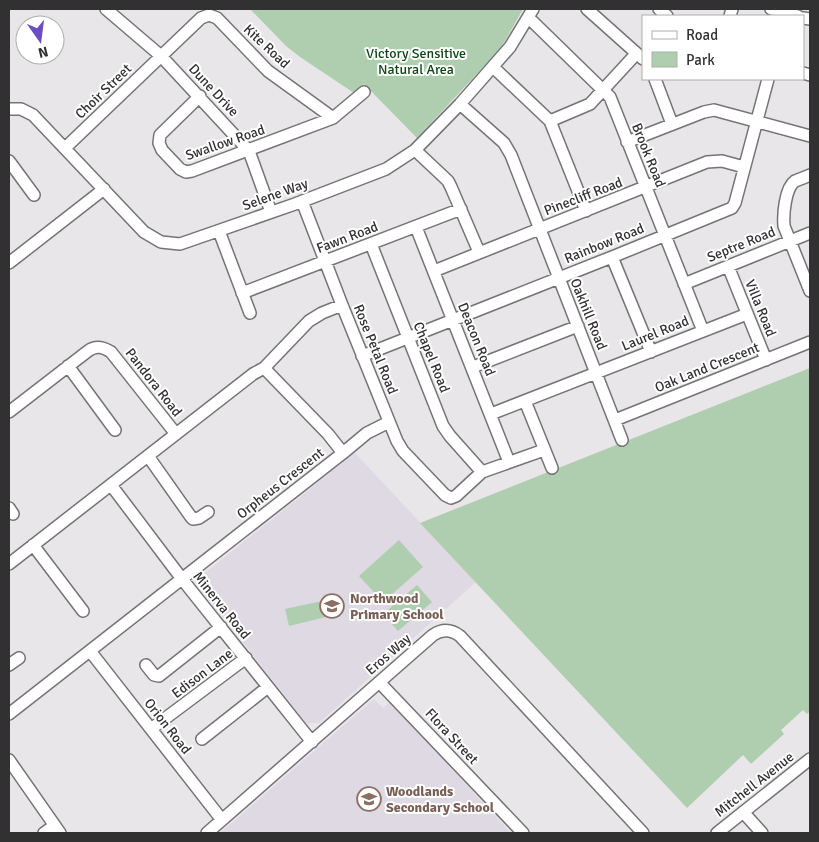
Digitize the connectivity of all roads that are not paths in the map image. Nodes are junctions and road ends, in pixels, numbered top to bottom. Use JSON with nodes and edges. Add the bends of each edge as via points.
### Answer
{"nodes":[{"id":1,"x":587,"y":9,"type":"edge"},
{"id":2,"x":771,"y":9,"type":"edge"},
{"id":3,"x":115,"y":11,"type":"edge"},
{"id":4,"x":786,"y":13,"type":"edge"},
{"id":5,"x":530,"y":14,"type":"edge"},
{"id":6,"x":162,"y":56,"type":"junction"},
{"id":7,"x":639,"y":56,"type":"edge"},
{"id":8,"x":493,"y":67,"type":"junction"},
{"id":9,"x":655,"y":80,"type":"edge"},
{"id":10,"x":768,"y":80,"type":"edge"},
{"id":11,"x":603,"y":89,"type":"junction"},
{"id":12,"x":364,"y":92,"type":"dead end"},
{"id":13,"x":200,"y":96,"type":"junction"},
{"id":14,"x":460,"y":104,"type":"junction"},
{"id":15,"x":9,"y":109,"type":"edge"},
{"id":16,"x":333,"y":118,"type":"junction"},
{"id":17,"x":550,"y":121,"type":"junction"},
{"id":18,"x":757,"y":122,"type":"junction"},
{"id":19,"x":672,"y":124,"type":"junction"},
{"id":20,"x":810,"y":136,"type":"edge"},
{"id":21,"x":627,"y":142,"type":"junction"},
{"id":22,"x":64,"y":148,"type":"junction"},
{"id":23,"x":415,"y":150,"type":"junction"},
{"id":24,"x":249,"y":151,"type":"junction"},
{"id":25,"x":9,"y":161,"type":"edge"},
{"id":26,"x":744,"y":167,"type":"junction"},
{"id":27,"x":810,"y":175,"type":"edge"},
{"id":28,"x":646,"y":187,"type":"junction"},
{"id":29,"x":104,"y":189,"type":"junction"},
{"id":30,"x":34,"y":195,"type":"dead end"},
{"id":31,"x":302,"y":201,"type":"junction"},
{"id":32,"x":461,"y":210,"type":"junction"},
{"id":33,"x":586,"y":211,"type":"junction"},
{"id":34,"x":271,"y":212,"type":"junction"},
{"id":35,"x":416,"y":227,"type":"junction"},
{"id":36,"x":539,"y":229,"type":"junction"},
{"id":37,"x":219,"y":231,"type":"junction"},
{"id":38,"x":810,"y":232,"type":"edge"},
{"id":39,"x":665,"y":235,"type":"junction"},
{"id":40,"x":790,"y":241,"type":"junction"},
{"id":41,"x":371,"y":244,"type":"junction"},
{"id":42,"x":479,"y":252,"type":"junction"},
{"id":43,"x":612,"y":257,"type":"junction"},
{"id":44,"x":325,"y":261,"type":"junction"},
{"id":45,"x":9,"y":263,"type":"edge"},
{"id":46,"x":728,"y":266,"type":"junction"},
{"id":47,"x":434,"y":270,"type":"junction"},
{"id":48,"x":558,"y":277,"type":"junction"},
{"id":49,"x":684,"y":284,"type":"junction"},
{"id":50,"x":810,"y":289,"type":"edge"},
{"id":51,"x":242,"y":293,"type":"junction"},
{"id":52,"x":342,"y":305,"type":"junction"},
{"id":53,"x":250,"y":313,"type":"dead end"},
{"id":54,"x":747,"y":314,"type":"junction"},
{"id":55,"x":453,"y":319,"type":"junction"},
{"id":56,"x":578,"y":326,"type":"junction"},
{"id":57,"x":703,"y":331,"type":"junction"},
{"id":58,"x":408,"y":337,"type":"junction"},
{"id":59,"x":810,"y":342,"type":"edge"},
{"id":60,"x":651,"y":352,"type":"junction"},
{"id":61,"x":362,"y":356,"type":"junction"},
{"id":62,"x":766,"y":360,"type":"junction"},
{"id":63,"x":68,"y":366,"type":"junction"},
{"id":64,"x":473,"y":367,"type":"junction"},
{"id":65,"x":264,"y":368,"type":"junction"},
{"id":66,"x":596,"y":372,"type":"junction"},
{"id":67,"x":525,"y":401,"type":"junction"},
{"id":68,"x":9,"y":412,"type":"edge"},
{"id":69,"x":491,"y":414,"type":"junction"},
{"id":70,"x":615,"y":420,"type":"junction"},
{"id":71,"x":389,"y":422,"type":"junction"},
{"id":72,"x":115,"y":430,"type":"dead end"},
{"id":73,"x":176,"y":434,"type":"junction"},
{"id":74,"x":622,"y":440,"type":"dead end"},
{"id":75,"x":544,"y":450,"type":"junction"},
{"id":76,"x":343,"y":453,"type":"junction"},
{"id":77,"x":148,"y":456,"type":"junction"},
{"id":78,"x":509,"y":462,"type":"junction"},
{"id":79,"x":552,"y":468,"type":"dead end"},
{"id":80,"x":482,"y":472,"type":"junction"},
{"id":81,"x":111,"y":485,"type":"junction"},
{"id":82,"x":208,"y":512,"type":"dead end"},
{"id":83,"x":33,"y":545,"type":"junction"},
{"id":84,"x":9,"y":564,"type":"edge"},
{"id":85,"x":182,"y":579,"type":"junction"},
{"id":86,"x":82,"y":611,"type":"dead end"},
{"id":87,"x":220,"y":626,"type":"junction"},
{"id":88,"x":90,"y":651,"type":"junction"},
{"id":89,"x":19,"y":658,"type":"dead end"},
{"id":90,"x":246,"y":658,"type":"junction"},
{"id":91,"x":146,"y":665,"type":"dead end"},
{"id":92,"x":9,"y":666,"type":"edge"},
{"id":93,"x":379,"y":682,"type":"junction"},
{"id":94,"x":268,"y":687,"type":"junction"},
{"id":95,"x":9,"y":714,"type":"edge"},
{"id":96,"x":151,"y":729,"type":"junction"},
{"id":97,"x":202,"y":739,"type":"dead end"},
{"id":98,"x":312,"y":742,"type":"junction"},
{"id":99,"x":9,"y":760,"type":"edge"},
{"id":100,"x":806,"y":763,"type":"edge"},
{"id":101,"x":810,"y":776,"type":"edge"},
{"id":102,"x":743,"y":812,"type":"junction"},
{"id":103,"x":222,"y":820,"type":"junction"},
{"id":104,"x":57,"y":830,"type":"edge"},
{"id":105,"x":44,"y":833,"type":"edge"},
{"id":106,"x":207,"y":833,"type":"edge"},
{"id":107,"x":522,"y":833,"type":"edge"},
{"id":108,"x":643,"y":833,"type":"edge"},
{"id":109,"x":717,"y":833,"type":"edge"},
{"id":110,"x":762,"y":833,"type":"edge"}],
"edges":[{"from":1,"to":7,"type":"street"},
{"from":2,"to":4,"type":"street"},
{"from":3,"to":6,"type":"street","name":"Dune Drive"},
{"from":5,"to":8,"type":"street","name":"Selene Way"},
{"from":5,"to":11,"type":"street","name":"Brook Road","via":[[532,21]]},
{"from":6,"to":13,"type":"street","name":"Dune Drive"},
{"from":6,"to":16,"type":"street","name":"Kite Road","via":[[201,18],[208,15],[217,18],[268,70]]},
{"from":6,"to":22,"type":"street","name":"Choir Street"},
{"from":7,"to":11,"type":"street"},
{"from":8,"to":14,"type":"street","name":"Selene Way"},
{"from":8,"to":17,"type":"street"},
{"from":9,"to":19,"type":"street"},
{"from":10,"to":18,"type":"street","name":"Rainbow Road"},
{"from":11,"to":17,"type":"street","via":[[587,106]]},
{"from":11,"to":21,"type":"street","name":"Brook Road","via":[[610,98]]},
{"from":12,"to":16,"type":"street","name":"Swallow Road"},
{"from":13,"to":24,"type":"street","name":"Dune Drive"},
{"from":13,"to":24,"type":"street","name":"Swallow Road","via":[[160,135],[162,150],[186,172]]},
{"from":14,"to":23,"type":"street","name":"Selene Way"},
{"from":14,"to":36,"type":"street","name":"Oakhill Road","via":[[507,148]]},
{"from":15,"to":22,"type":"street","name":"Selene Way","via":[[29,112]]},
{"from":16,"to":24,"type":"street","name":"Swallow Road"},
{"from":17,"to":33,"type":"street"},
{"from":18,"to":19,"type":"street","via":[[714,110]]},
{"from":18,"to":20,"type":"street"},
{"from":18,"to":26,"type":"street","name":"Rainbow Road"},
{"from":19,"to":21,"type":"street"},
{"from":21,"to":28,"type":"street","name":"Brook Road"},
{"from":22,"to":29,"type":"street","name":"Selene Way"},
{"from":23,"to":31,"type":"street","name":"Selene Way","via":[[386,169]]},
{"from":23,"to":32,"type":"street","via":[[448,181]]},
{"from":24,"to":34,"type":"street","name":"Dune Drive"},
{"from":25,"to":30,"type":"street"},
{"from":26,"to":28,"type":"street","name":"Pinecliff Road","via":[[713,161]]},
{"from":26,"to":39,"type":"street","name":"Rainbow Road","via":[[732,208]]},
{"from":27,"to":40,"type":"street","via":[[789,188],[783,217]]},
{"from":28,"to":33,"type":"street","name":"Pinecliff Road"},
{"from":28,"to":39,"type":"street","name":"Brook Road"},
{"from":29,"to":37,"type":"street","name":"Selene Way","via":[[144,232],[161,242],[180,244]]},
{"from":29,"to":45,"type":"street"},
{"from":31,"to":34,"type":"street","name":"Selene Way"},
{"from":31,"to":44,"type":"street","name":"Rose Petal Road"},
{"from":32,"to":35,"type":"street","name":"Fawn Road"},
{"from":32,"to":42,"type":"street"},
{"from":33,"to":36,"type":"street","name":"Pinecliff Road"},
{"from":34,"to":37,"type":"street","name":"Selene Way"},
{"from":35,"to":41,"type":"street","name":"Fawn Road"},
{"from":35,"to":47,"type":"street","name":"Deacon Road"},
{"from":36,"to":42,"type":"street","name":"Pinecliff Road"},
{"from":36,"to":48,"type":"street","name":"Oakhill Road"},
{"from":37,"to":51,"type":"street"},
{"from":38,"to":40,"type":"street","name":"Septre Road"},
{"from":39,"to":43,"type":"street","name":"Rainbow Road"},
{"from":39,"to":49,"type":"street","name":"Brook Road"},
{"from":40,"to":46,"type":"street","name":"Septre Road"},
{"from":40,"to":50,"type":"street"},
{"from":41,"to":44,"type":"street","name":"Fawn Road"},
{"from":41,"to":58,"type":"street","name":"Chapel Road"},
{"from":42,"to":47,"type":"street","name":"Pinecliff Road"},
{"from":43,"to":48,"type":"street","name":"Rainbow Road"},
{"from":43,"to":60,"type":"street"},
{"from":44,"to":51,"type":"street","name":"Fawn Road"},
{"from":44,"to":52,"type":"street","name":"Rose Petal Road"},
{"from":46,"to":49,"type":"street","name":"Septre Road"},
{"from":46,"to":54,"type":"street","name":"Villa Road"},
{"from":47,"to":55,"type":"street","name":"Deacon Road"},
{"from":48,"to":55,"type":"street","name":"Rainbow Road"},
{"from":48,"to":56,"type":"street","name":"Oakhill Road"},
{"from":49,"to":57,"type":"street","name":"Brook Road"},
{"from":51,"to":53,"type":"street"},
{"from":52,"to":61,"type":"street","name":"Rose Petal Road"},
{"from":52,"to":65,"type":"street","via":[[309,322]]},
{"from":54,"to":57,"type":"street","name":"Laurel Road"},
{"from":54,"to":62,"type":"street","name":"Villa Road"},
{"from":55,"to":58,"type":"street","name":"Rainbow Road"},
{"from":55,"to":64,"type":"street","name":"Deacon Road"},
{"from":56,"to":64,"type":"street"},
{"from":56,"to":66,"type":"street","name":"Oakhill Road"},
{"from":57,"to":60,"type":"street","name":"Laurel Road"},
{"from":58,"to":61,"type":"street","name":"Rainbow Road"},
{"from":58,"to":80,"type":"street","name":"Chapel Road","via":[[446,432]]},
{"from":59,"to":62,"type":"street","name":"Oak Land Crescent"},
{"from":60,"to":66,"type":"street","name":"Laurel Road"},
{"from":61,"to":71,"type":"street","name":"Rose Petal Road"},
{"from":62,"to":70,"type":"street","name":"Oak Land Crescent"},
{"from":63,"to":68,"type":"street","name":"Pandora Road"},
{"from":63,"to":72,"type":"street"},
{"from":63,"to":73,"type":"street","name":"Pandora Road","via":[[92,348],[107,349]]},
{"from":64,"to":69,"type":"street","name":"Deacon Road"},
{"from":65,"to":73,"type":"street"},
{"from":65,"to":76,"type":"street","name":"Orpheus Crescent"},
{"from":66,"to":67,"type":"street","name":"Laurel Road"},
{"from":66,"to":70,"type":"street","name":"Oakhill Road"},
{"from":67,"to":69,"type":"street","name":"Laurel Road"},
{"from":67,"to":75,"type":"street"},
{"from":69,"to":78,"type":"street","name":"Deacon Road"},
{"from":70,"to":74,"type":"street","name":"Oakhill Road"},
{"from":71,"to":76,"type":"street","via":[[368,433]]},
{"from":71,"to":80,"type":"street","name":"Rose Petal Road","via":[[403,451],[444,495],[456,496]]},
{"from":73,"to":77,"type":"street"},
{"from":75,"to":78,"type":"street"},
{"from":75,"to":79,"type":"street"},
{"from":76,"to":85,"type":"street","name":"Orpheus Crescent"},
{"from":77,"to":81,"type":"street"},
{"from":77,"to":82,"type":"street","via":[[193,519]]},
{"from":78,"to":80,"type":"street"},
{"from":81,"to":83,"type":"street"},
{"from":81,"to":85,"type":"street","name":"Minerva Road"},
{"from":83,"to":84,"type":"street"},
{"from":83,"to":86,"type":"street"},
{"from":85,"to":87,"type":"street","name":"Minerva Road"},
{"from":85,"to":88,"type":"street","name":"Orpheus Crescent"},
{"from":87,"to":90,"type":"street","name":"Minerva Road"},
{"from":87,"to":91,"type":"street","via":[[159,676]]},
{"from":88,"to":95,"type":"street","name":"Orpheus Crescent"},
{"from":88,"to":96,"type":"street","name":"Orion Road"},
{"from":89,"to":92,"type":"street"},
{"from":90,"to":94,"type":"street","name":"Minerva Road"},
{"from":90,"to":96,"type":"street","name":"Edison Lane"},
{"from":93,"to":98,"type":"street","name":"Eros Way"},
{"from":93,"to":107,"type":"street","name":"Flora Street"},
{"from":93,"to":108,"type":"street","name":"Eros Way","via":[[436,633],[448,630],[455,633]]},
{"from":94,"to":97,"type":"street"},
{"from":94,"to":98,"type":"street","name":"Minerva Road"},
{"from":96,"to":103,"type":"street","name":"Orion Road"},
{"from":98,"to":103,"type":"street","name":"Eros Way"},
{"from":99,"to":104,"type":"street"},
{"from":100,"to":101,"type":"street"},
{"from":100,"to":102,"type":"street","name":"Mitchell Avenue"},
{"from":102,"to":109,"type":"street","name":"Mitchell Avenue"},
{"from":102,"to":110,"type":"street"},
{"from":103,"to":106,"type":"street","name":"Eros Way"},
{"from":104,"to":105,"type":"street"}]}
